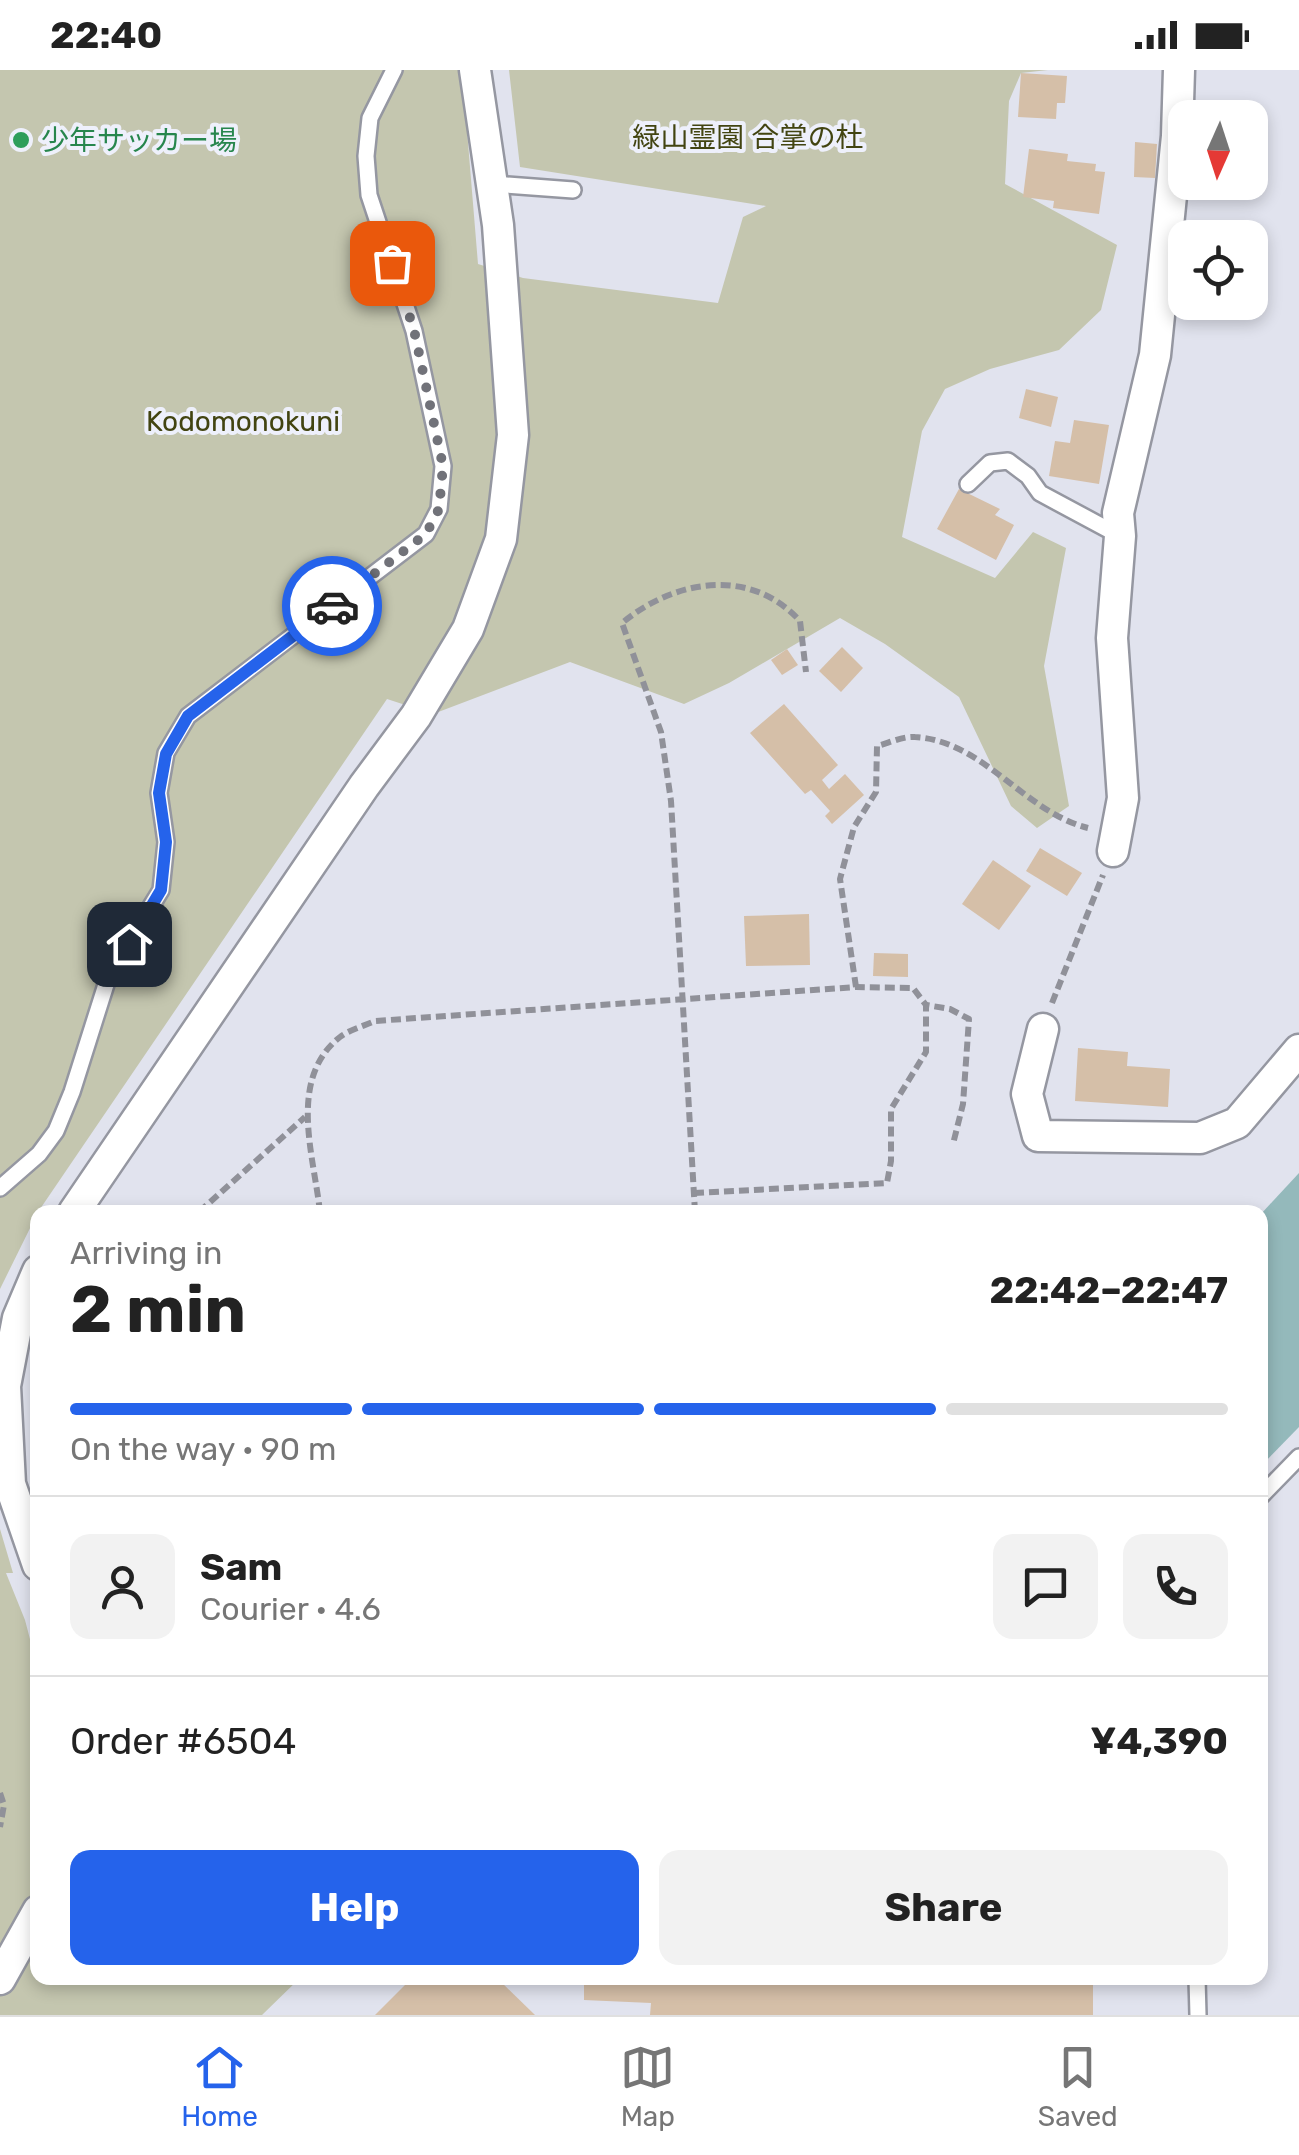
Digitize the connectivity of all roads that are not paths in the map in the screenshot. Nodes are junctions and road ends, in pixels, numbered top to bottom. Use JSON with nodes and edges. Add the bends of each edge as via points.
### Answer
{"nodes":[{"id":1,"x":394,"y":70,"type":"edge"},
{"id":2,"x":475,"y":70,"type":"edge"},
{"id":3,"x":1179,"y":70,"type":"edge"},
{"id":4,"x":493,"y":184,"type":"junction"},
{"id":5,"x":573,"y":190,"type":"dead end"},
{"id":6,"x":968,"y":484,"type":"dead end"},
{"id":7,"x":1120,"y":536,"type":"junction"},
{"id":8,"x":1115,"y":842,"type":"road end"},
{"id":9,"x":1043,"y":1028,"type":"road end"},
{"id":10,"x":1299,"y":1050,"type":"edge"},
{"id":11,"x":0,"y":1188,"type":"edge"},
{"id":12,"x":79,"y":1205,"type":"edge"},
{"id":13,"x":30,"y":1290,"type":"edge"},
{"id":14,"x":1299,"y":1457,"type":"edge"},
{"id":15,"x":1268,"y":1489,"type":"edge"},
{"id":16,"x":30,"y":1542,"type":"edge"},
{"id":17,"x":30,"y":1919,"type":"edge"},
{"id":18,"x":10,"y":1940,"type":"edge"},
{"id":19,"x":0,"y":1979,"type":"edge"},
{"id":20,"x":1197,"y":1985,"type":"edge"},
{"id":21,"x":1198,"y":2015,"type":"edge"}],
"edges":[{"from":1,"to":11,"type":"lane","via":[[370,118],[369,195],[414,330],[443,466],[439,509],[426,534],[188,716],[166,754],[159,793],[166,842],[161,890],[108,975],[56,1130]]},
{"from":2,"to":4,"type":"street"},
{"from":3,"to":7,"type":"street","via":[[1155,354],[1118,513]]},
{"from":4,"to":5,"type":"lane"},
{"from":4,"to":12,"type":"street","via":[[512,435],[501,539],[468,629],[416,716]]},
{"from":6,"to":7,"type":"lane","via":[[990,463],[1008,461],[1040,493]]},
{"from":7,"to":8,"type":"street","via":[[1112,638],[1123,798]]},
{"from":9,"to":10,"type":"street","via":[[1027,1094],[1038,1136],[1200,1138],[1237,1122]]},
{"from":13,"to":16,"type":"street","via":[[5,1386],[10,1484]]},
{"from":14,"to":15,"type":"lane"},
{"from":17,"to":18,"type":"street"},
{"from":18,"to":19,"type":"street"},
{"from":20,"to":21,"type":"lane"}]}
